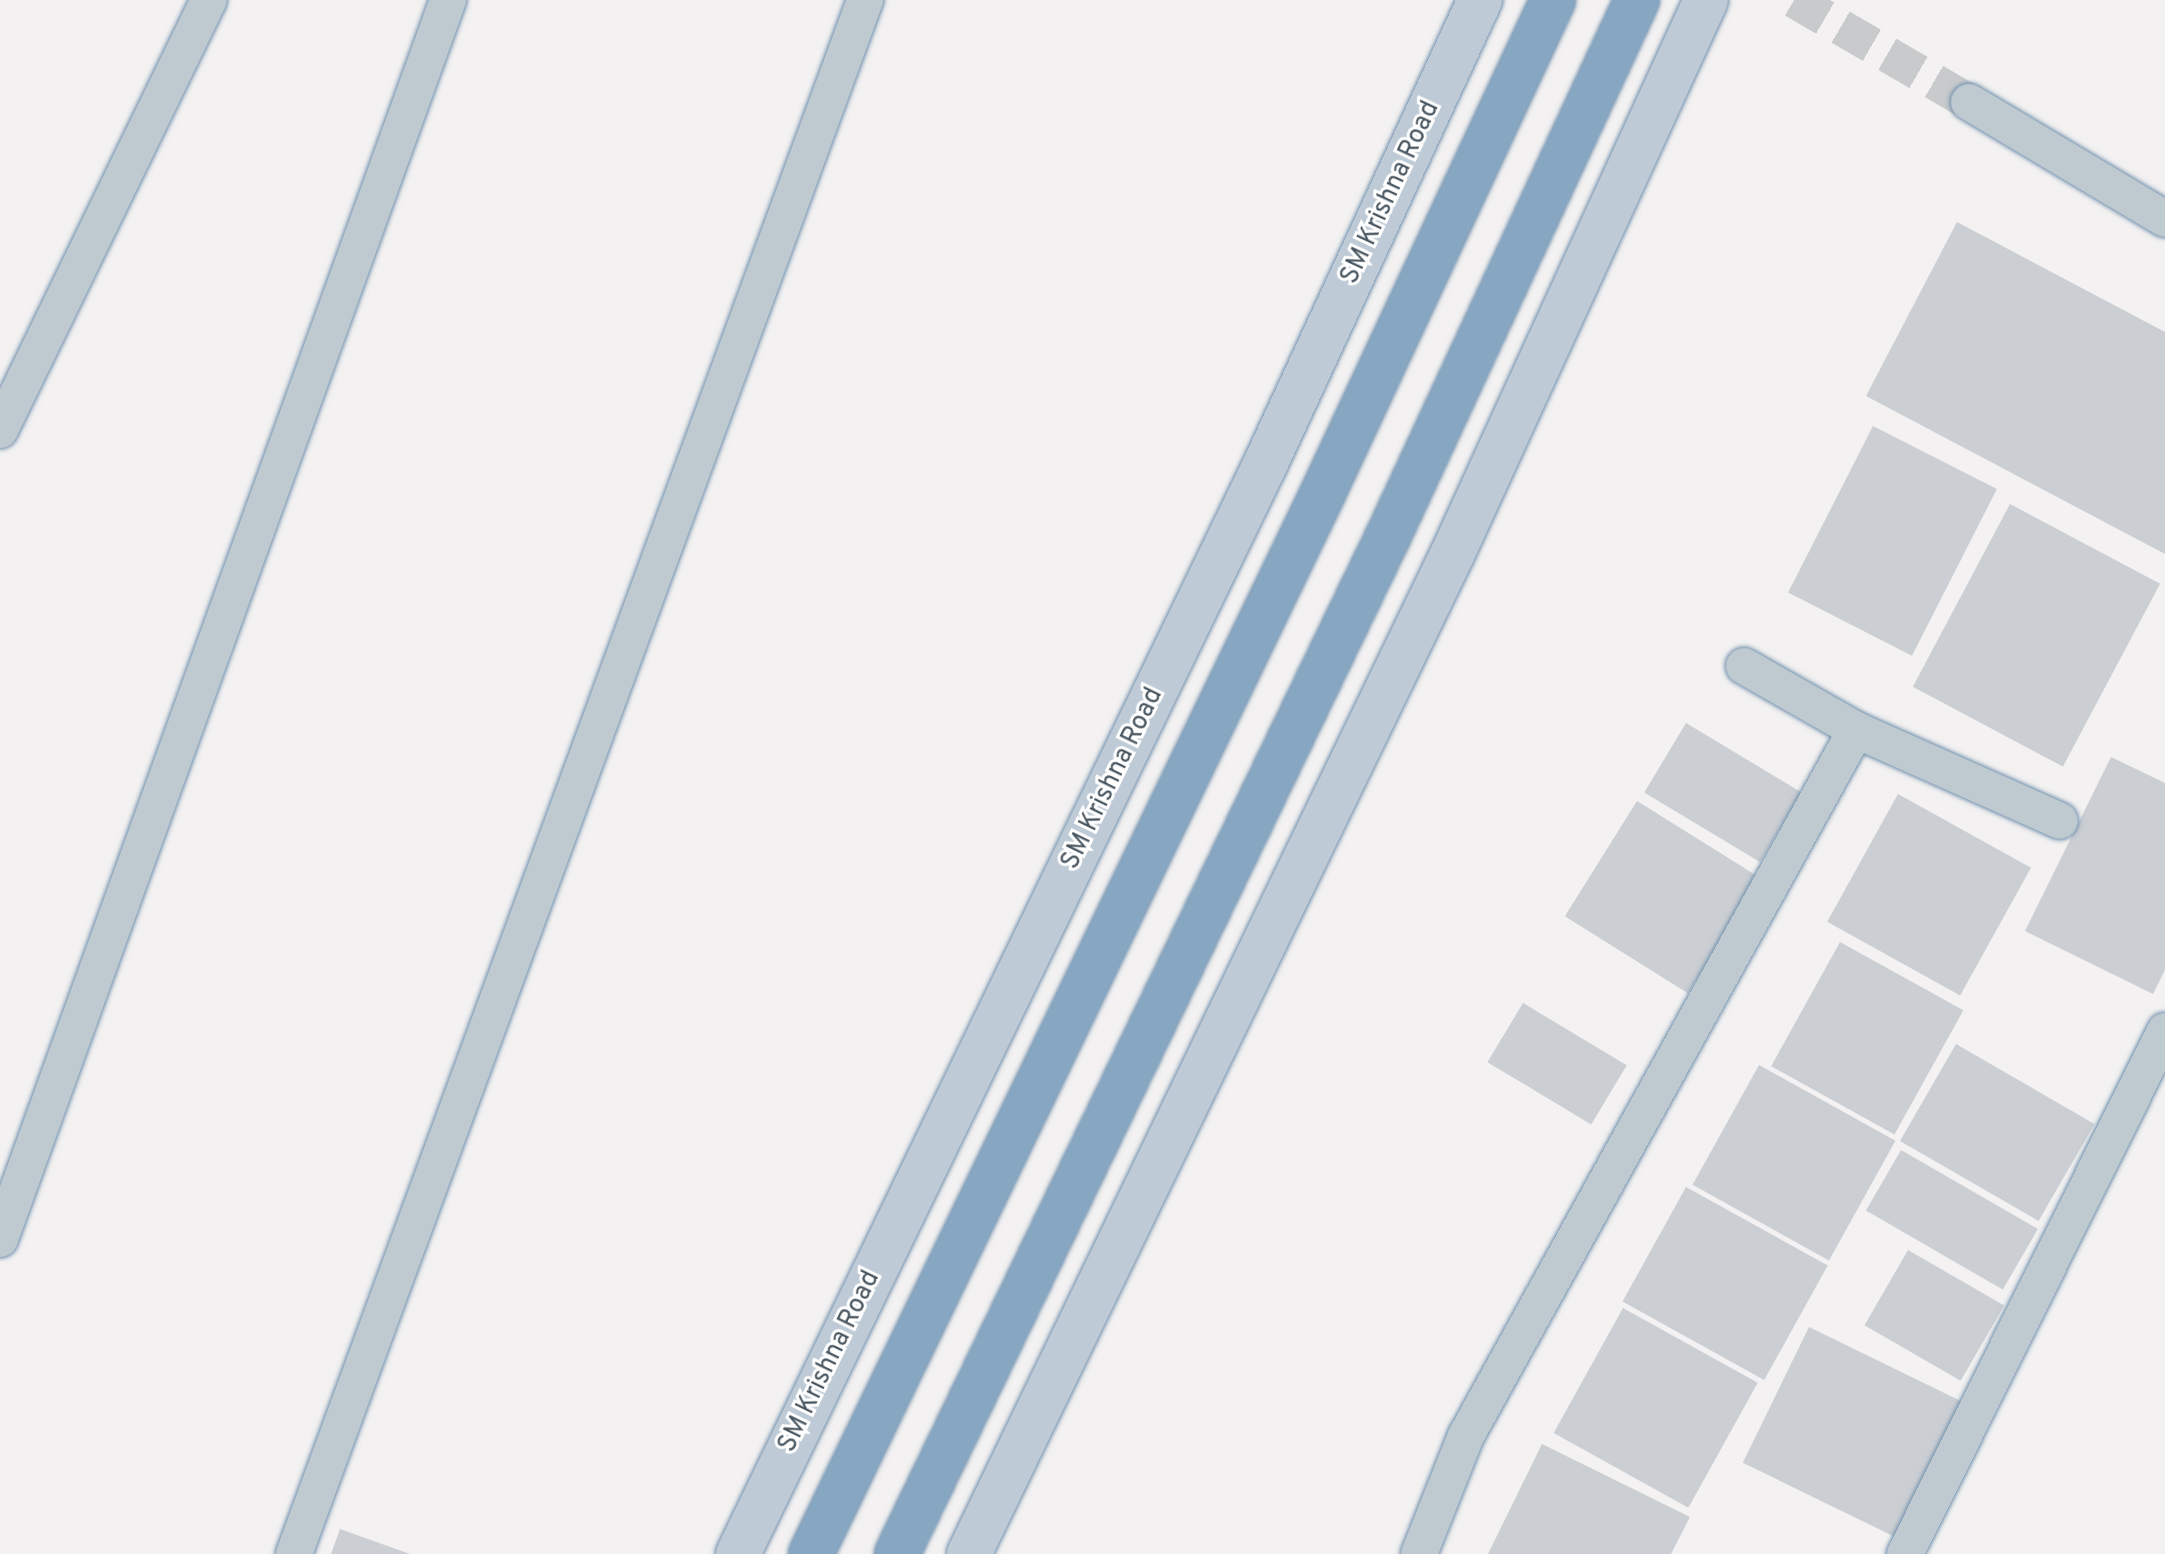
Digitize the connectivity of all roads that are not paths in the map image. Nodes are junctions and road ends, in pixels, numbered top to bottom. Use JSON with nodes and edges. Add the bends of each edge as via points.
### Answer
{"nodes":[{"id":1,"x":209,"y":0,"type":"edge"},
{"id":2,"x":448,"y":0,"type":"edge"},
{"id":3,"x":865,"y":0,"type":"edge"},
{"id":4,"x":1480,"y":0,"type":"edge"},
{"id":5,"x":1553,"y":0,"type":"edge"},
{"id":6,"x":1706,"y":0,"type":"edge"},
{"id":7,"x":1632,"y":11,"type":"edge"},
{"id":8,"x":1969,"y":102,"type":"tunnel mouth"},
{"id":9,"x":2165,"y":219,"type":"edge"},
{"id":10,"x":0,"y":430,"type":"edge"},
{"id":11,"x":1744,"y":666,"type":"dead end"},
{"id":12,"x":1856,"y":730,"type":"junction"},
{"id":13,"x":2060,"y":821,"type":"dead end"},
{"id":14,"x":2165,"y":1031,"type":"edge"},
{"id":15,"x":0,"y":1239,"type":"edge"},
{"id":16,"x":294,"y":1554,"type":"edge"},
{"id":17,"x":738,"y":1554,"type":"edge"},
{"id":18,"x":811,"y":1554,"type":"edge"},
{"id":19,"x":897,"y":1554,"type":"edge"},
{"id":20,"x":969,"y":1554,"type":"edge"},
{"id":21,"x":1419,"y":1554,"type":"edge"},
{"id":22,"x":1905,"y":1554,"type":"edge"}],
"edges":[{"from":1,"to":10,"type":"street"},
{"from":2,"to":15,"type":"street"},
{"from":3,"to":16,"type":"street"},
{"from":4,"to":17,"type":"street","name":"SM Krishna Road","via":[[1264,467]]},
{"from":5,"to":18,"type":"highway","via":[[1322,495]]},
{"from":6,"to":20,"type":"street","via":[[1452,555]]},
{"from":7,"to":19,"type":"highway","via":[[1386,542]]},
{"from":8,"to":9,"type":"street"},
{"from":11,"to":12,"type":"street"},
{"from":12,"to":13,"type":"street"},
{"from":12,"to":21,"type":"street","via":[[1466,1436]]},
{"from":14,"to":22,"type":"street"}]}
